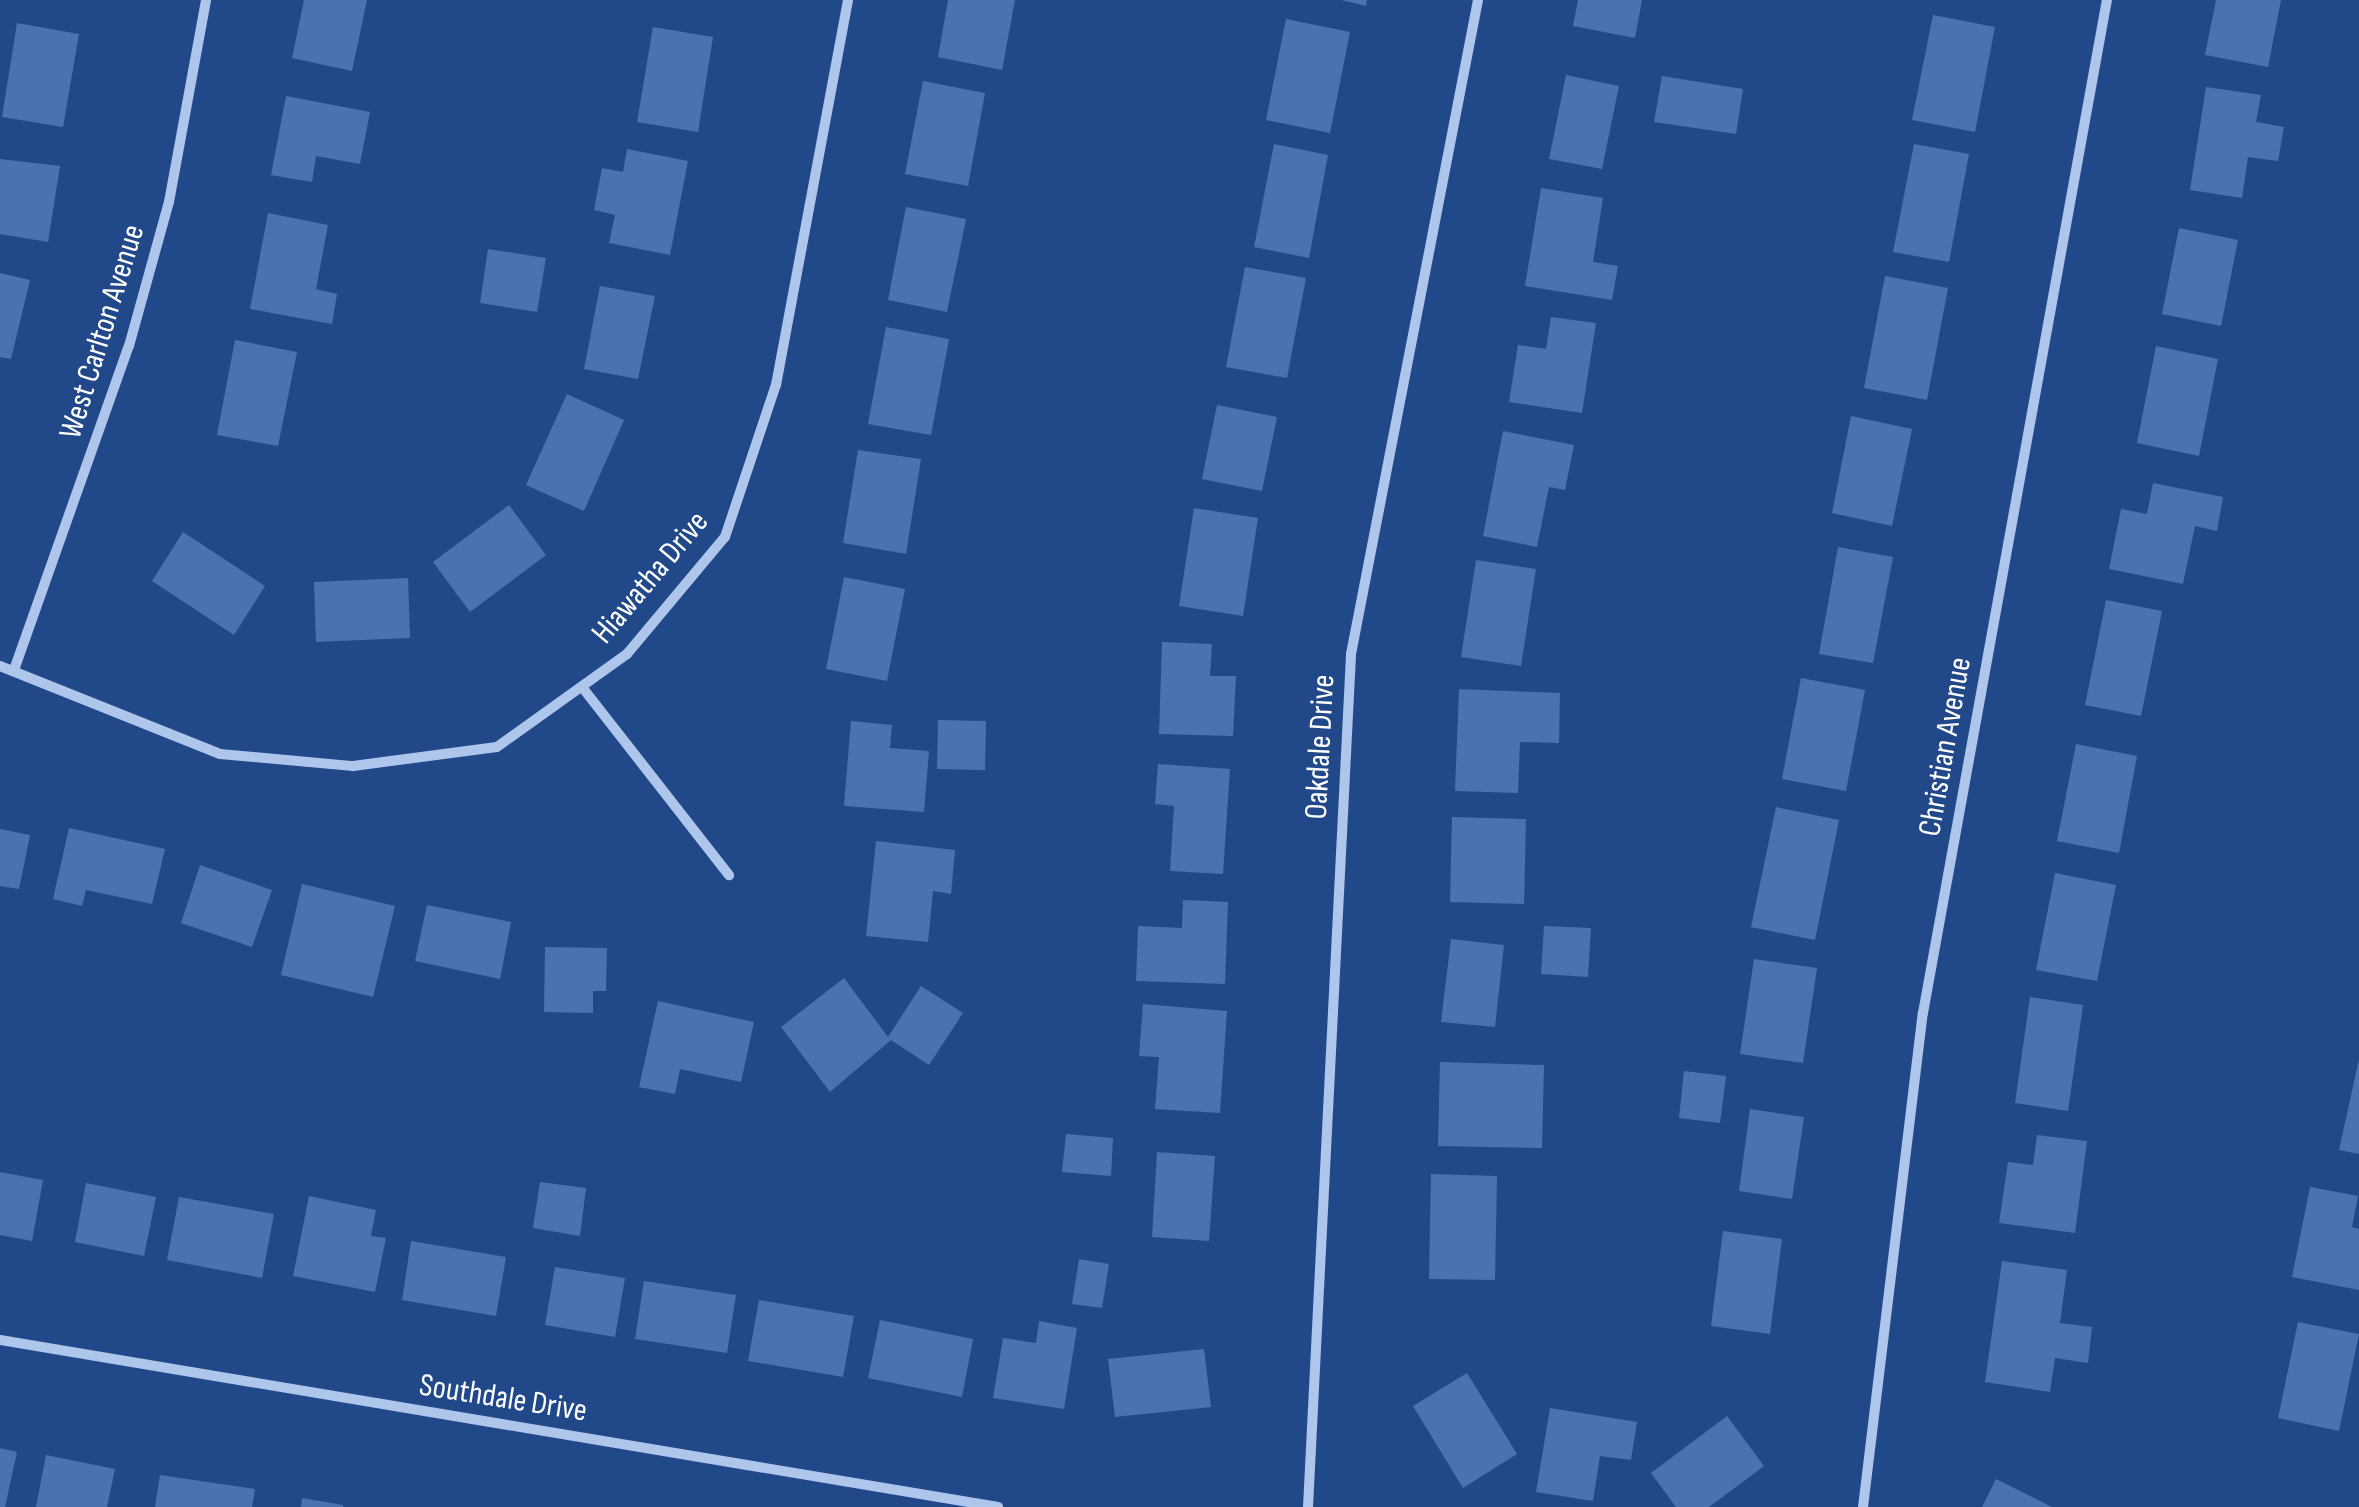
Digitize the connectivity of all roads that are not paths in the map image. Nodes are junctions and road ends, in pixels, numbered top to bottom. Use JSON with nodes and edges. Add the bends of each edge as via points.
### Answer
{"nodes":[{"id":1,"x":206,"y":0,"type":"edge"},
{"id":2,"x":848,"y":0,"type":"edge"},
{"id":3,"x":1478,"y":0,"type":"edge"},
{"id":4,"x":2107,"y":0,"type":"edge"},
{"id":5,"x":0,"y":666,"type":"edge"},
{"id":6,"x":14,"y":670,"type":"junction"},
{"id":7,"x":582,"y":687,"type":"junction"},
{"id":8,"x":729,"y":875,"type":"dead end"},
{"id":9,"x":0,"y":1340,"type":"edge"},
{"id":10,"x":998,"y":1507,"type":"edge"},
{"id":11,"x":1308,"y":1507,"type":"edge"},
{"id":12,"x":1863,"y":1507,"type":"edge"}],
"edges":[{"from":1,"to":6,"type":"street","name":"West Carlton Avenue","via":[[168,202],[129,346]]},
{"from":2,"to":7,"type":"street","name":"Hiawatha Drive","via":[[776,385],[725,537],[627,654]]},
{"from":3,"to":11,"type":"street","name":"Oakdale Drive","via":[[1351,654]]},
{"from":4,"to":12,"type":"street","name":"Christian Avenue","via":[[1923,1014]]},
{"from":5,"to":6,"type":"street","name":"Hiawatha Drive"},
{"from":6,"to":7,"type":"street","name":"Hiawatha Drive","via":[[220,754],[354,766],[496,746]]},
{"from":7,"to":8,"type":"street"},
{"from":9,"to":10,"type":"street","name":"Southdale Drive"}]}
